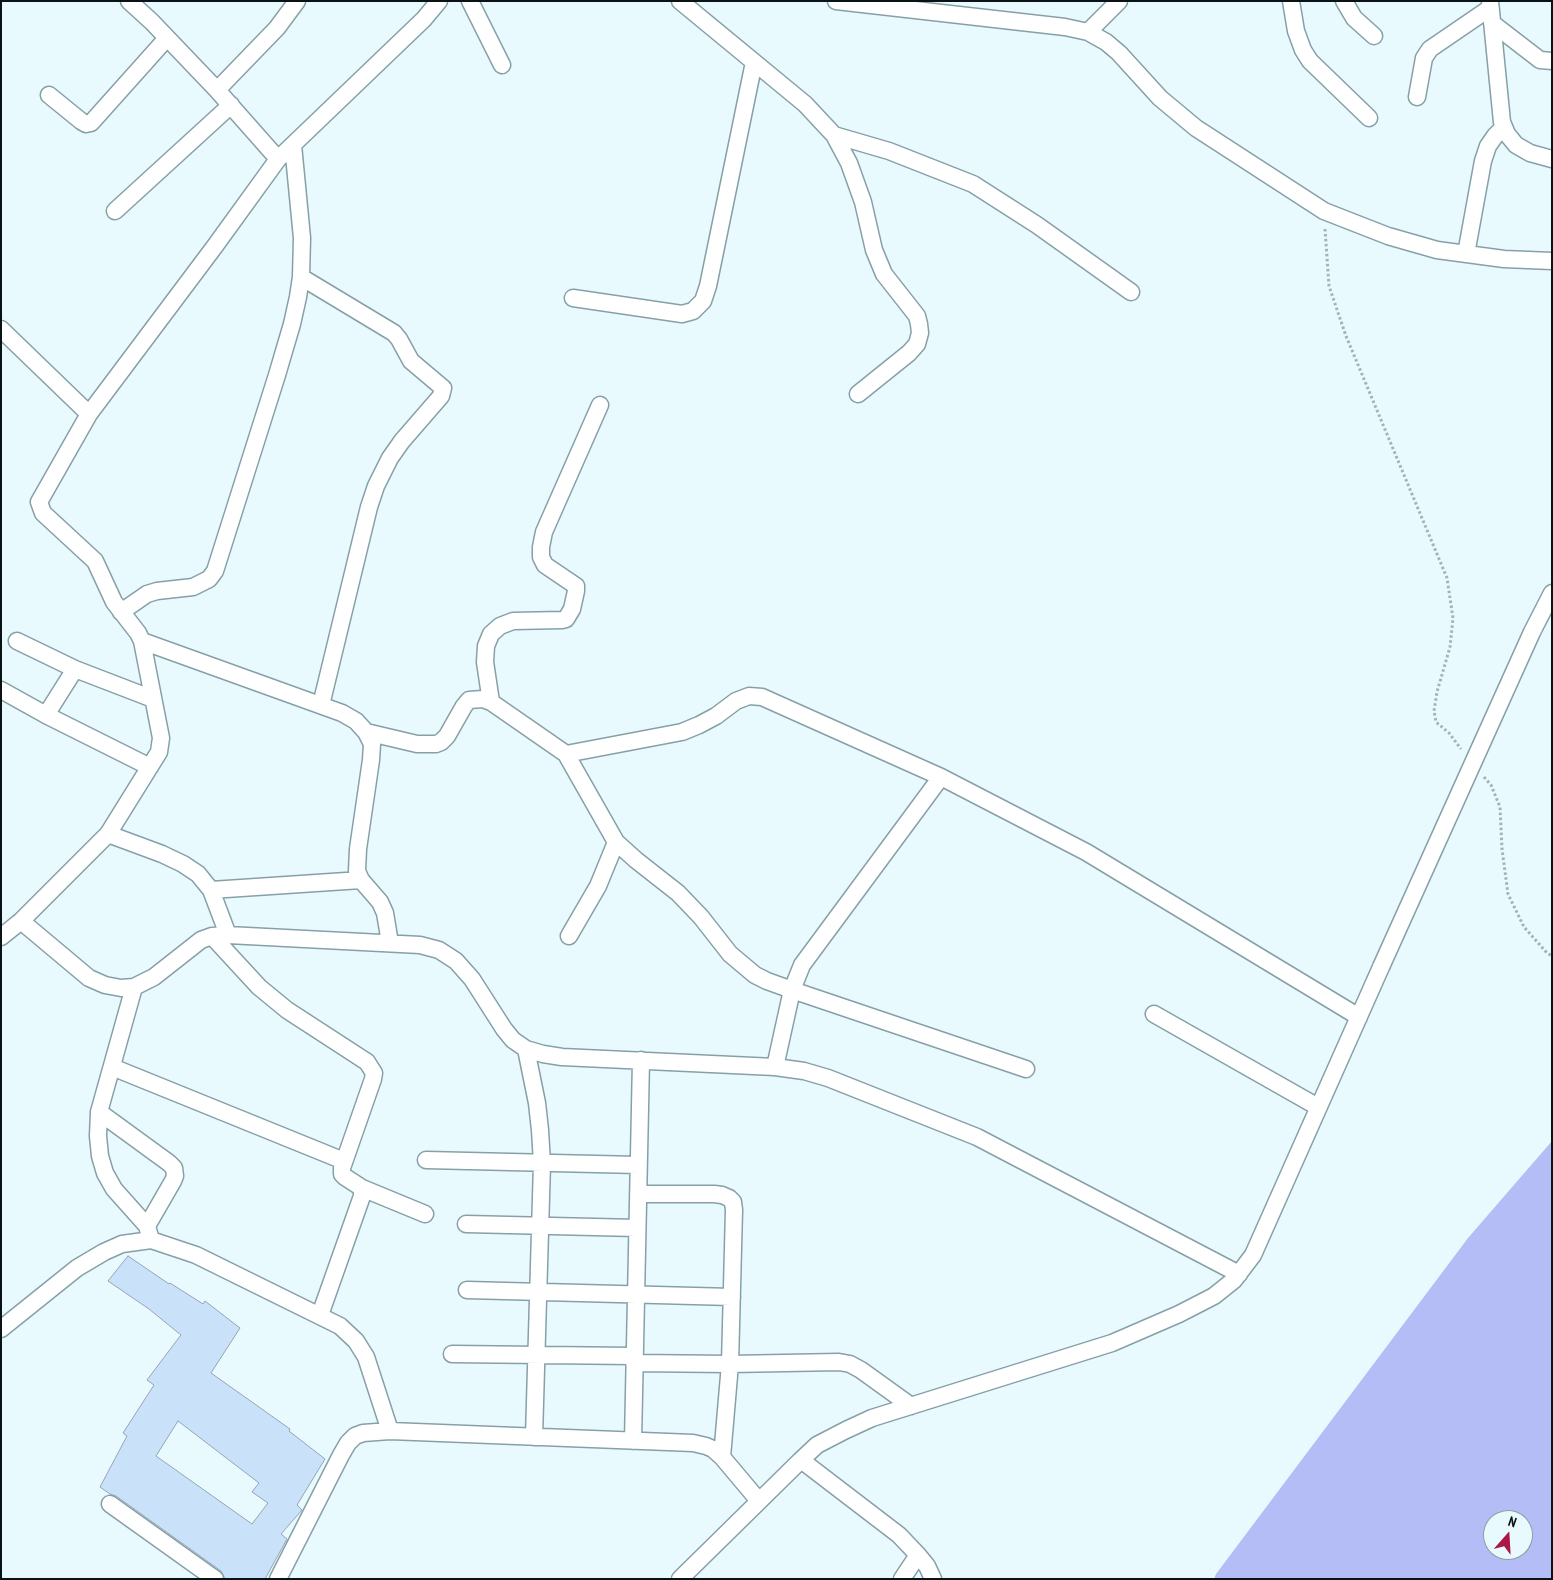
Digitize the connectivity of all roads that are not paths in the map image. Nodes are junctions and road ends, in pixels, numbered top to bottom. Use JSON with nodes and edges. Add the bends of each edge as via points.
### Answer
{"nodes":[{"id":1,"x":129,"y":1,"type":"edge"},
{"id":2,"x":297,"y":1,"type":"edge"},
{"id":3,"x":439,"y":1,"type":"edge"},
{"id":4,"x":470,"y":1,"type":"edge"},
{"id":5,"x":680,"y":1,"type":"edge"},
{"id":6,"x":836,"y":1,"type":"edge"},
{"id":7,"x":1119,"y":1,"type":"edge"},
{"id":8,"x":1291,"y":1,"type":"edge"},
{"id":9,"x":1344,"y":1,"type":"edge"},
{"id":10,"x":1491,"y":11,"type":"edge"},
{"id":11,"x":1088,"y":32,"type":"junction"},
{"id":12,"x":1374,"y":36,"type":"dead end"},
{"id":13,"x":167,"y":38,"type":"junction"},
{"id":14,"x":1552,"y":61,"type":"edge"},
{"id":15,"x":754,"y":62,"type":"junction"},
{"id":16,"x":502,"y":65,"type":"dead end"},
{"id":17,"x":217,"y":90,"type":"junction"},
{"id":18,"x":48,"y":95,"type":"dead end"},
{"id":19,"x":1417,"y":97,"type":"dead end"},
{"id":20,"x":231,"y":105,"type":"junction"},
{"id":21,"x":1369,"y":118,"type":"dead end"},
{"id":22,"x":1504,"y":127,"type":"junction"},
{"id":23,"x":834,"y":136,"type":"junction"},
{"id":24,"x":293,"y":145,"type":"junction"},
{"id":25,"x":278,"y":159,"type":"junction"},
{"id":26,"x":1552,"y":159,"type":"edge"},
{"id":27,"x":115,"y":212,"type":"dead end"},
{"id":28,"x":1466,"y":254,"type":"junction"},
{"id":29,"x":1552,"y":262,"type":"edge"},
{"id":30,"x":301,"y":276,"type":"junction"},
{"id":31,"x":1131,"y":292,"type":"dead end"},
{"id":32,"x":573,"y":298,"type":"dead end"},
{"id":33,"x":1,"y":330,"type":"edge"},
{"id":34,"x":858,"y":394,"type":"dead end"},
{"id":35,"x":600,"y":405,"type":"dead end"},
{"id":36,"x":89,"y":414,"type":"junction"},
{"id":37,"x":1552,"y":593,"type":"edge"},
{"id":38,"x":121,"y":612,"type":"junction"},
{"id":39,"x":17,"y":641,"type":"dead end"},
{"id":40,"x":142,"y":641,"type":"junction"},
{"id":41,"x":75,"y":669,"type":"junction"},
{"id":42,"x":2,"y":692,"type":"edge"},
{"id":43,"x":153,"y":699,"type":"junction"},
{"id":44,"x":491,"y":702,"type":"junction"},
{"id":45,"x":321,"y":705,"type":"junction"},
{"id":46,"x":46,"y":715,"type":"junction"},
{"id":47,"x":366,"y":732,"type":"junction"},
{"id":48,"x":566,"y":754,"type":"junction"},
{"id":49,"x":150,"y":767,"type":"junction"},
{"id":50,"x":941,"y":776,"type":"junction"},
{"id":51,"x":108,"y":834,"type":"junction"},
{"id":52,"x":616,"y":842,"type":"junction"},
{"id":53,"x":361,"y":880,"type":"junction"},
{"id":54,"x":211,"y":890,"type":"junction"},
{"id":55,"x":21,"y":921,"type":"junction"},
{"id":56,"x":212,"y":936,"type":"junction"},
{"id":57,"x":228,"y":936,"type":"junction"},
{"id":58,"x":569,"y":936,"type":"dead end"},
{"id":59,"x":1,"y":937,"type":"edge"},
{"id":60,"x":390,"y":944,"type":"junction"},
{"id":61,"x":134,"y":987,"type":"junction"},
{"id":62,"x":792,"y":990,"type":"junction"},
{"id":63,"x":1154,"y":1014,"type":"dead end"},
{"id":64,"x":1359,"y":1017,"type":"junction"},
{"id":65,"x":526,"y":1049,"type":"junction"},
{"id":66,"x":641,"y":1060,"type":"junction"},
{"id":67,"x":775,"y":1066,"type":"junction"},
{"id":68,"x":112,"y":1067,"type":"junction"},
{"id":69,"x":1026,"y":1069,"type":"dead end"},
{"id":70,"x":1318,"y":1107,"type":"junction"},
{"id":71,"x":99,"y":1112,"type":"junction"},
{"id":72,"x":426,"y":1160,"type":"dead end"},
{"id":73,"x":344,"y":1161,"type":"junction"},
{"id":74,"x":542,"y":1163,"type":"junction"},
{"id":75,"x":638,"y":1165,"type":"junction"},
{"id":76,"x":362,"y":1188,"type":"junction"},
{"id":77,"x":638,"y":1194,"type":"junction"},
{"id":78,"x":425,"y":1214,"type":"dead end"},
{"id":79,"x":466,"y":1224,"type":"dead end"},
{"id":80,"x":540,"y":1226,"type":"junction"},
{"id":81,"x":637,"y":1228,"type":"junction"},
{"id":82,"x":149,"y":1233,"type":"junction"},
{"id":83,"x":1239,"y":1274,"type":"junction"},
{"id":84,"x":467,"y":1290,"type":"dead end"},
{"id":85,"x":538,"y":1291,"type":"junction"},
{"id":86,"x":636,"y":1294,"type":"junction"},
{"id":87,"x":732,"y":1297,"type":"junction"},
{"id":88,"x":320,"y":1314,"type":"junction"},
{"id":89,"x":1,"y":1329,"type":"edge"},
{"id":90,"x":452,"y":1354,"type":"dead end"},
{"id":91,"x":536,"y":1354,"type":"junction"},
{"id":92,"x":634,"y":1359,"type":"junction"},
{"id":93,"x":730,"y":1364,"type":"junction"},
{"id":94,"x":911,"y":1406,"type":"junction"},
{"id":95,"x":390,"y":1431,"type":"junction"},
{"id":96,"x":534,"y":1437,"type":"junction"},
{"id":97,"x":633,"y":1441,"type":"junction"},
{"id":98,"x":722,"y":1457,"type":"junction"},
{"id":99,"x":801,"y":1460,"type":"junction"},
{"id":100,"x":759,"y":1501,"type":"junction"},
{"id":101,"x":110,"y":1504,"type":"dead end"},
{"id":102,"x":918,"y":1555,"type":"junction"},
{"id":103,"x":215,"y":1579,"type":"edge"},
{"id":104,"x":278,"y":1579,"type":"edge"},
{"id":105,"x":680,"y":1579,"type":"edge"},
{"id":106,"x":902,"y":1579,"type":"edge"},
{"id":107,"x":933,"y":1579,"type":"edge"}],
"edges":[{"from":1,"to":13,"type":"street"},
{"from":2,"to":17,"type":"street","via":[[277,28]]},
{"from":3,"to":24,"type":"street"},
{"from":4,"to":16,"type":"street"},
{"from":5,"to":15,"type":"street"},
{"from":6,"to":11,"type":"street"},
{"from":7,"to":11,"type":"street"},
{"from":8,"to":21,"type":"street","via":[[1296,31],[1310,61]]},
{"from":9,"to":12,"type":"street","via":[[1354,18]]},
{"from":10,"to":14,"type":"street","via":[[1540,60]]},
{"from":10,"to":19,"type":"street","via":[[1430,49],[1424,58]]},
{"from":10,"to":22,"type":"street"},
{"from":11,"to":28,"type":"street","via":[[1119,53],[1160,98],[1196,128],[1324,211],[1388,236],[1437,250]]},
{"from":13,"to":17,"type":"street"},
{"from":13,"to":18,"type":"street","via":[[91,123],[80,121]]},
{"from":15,"to":23,"type":"street","via":[[806,104]]},
{"from":15,"to":32,"type":"street","via":[[703,301],[694,310],[682,314]]},
{"from":17,"to":20,"type":"street"},
{"from":20,"to":25,"type":"street"},
{"from":20,"to":27,"type":"street"},
{"from":22,"to":26,"type":"street","via":[[1516,145]]},
{"from":22,"to":28,"type":"street","via":[[1488,146],[1483,160]]},
{"from":23,"to":31,"type":"street","via":[[889,151],[973,184]]},
{"from":23,"to":34,"type":"street","via":[[849,163],[884,274],[920,324],[917,344],[910,353]]},
{"from":24,"to":25,"type":"street"},
{"from":24,"to":30,"type":"street","via":[[302,238]]},
{"from":25,"to":36,"type":"street"},
{"from":28,"to":29,"type":"street"},
{"from":30,"to":38,"type":"street","via":[[280,367],[214,571],[209,579],[193,586],[147,594]]},
{"from":30,"to":45,"type":"street","via":[[394,333],[411,361],[443,388],[441,396],[390,458],[376,486]]},
{"from":33,"to":36,"type":"street"},
{"from":35,"to":44,"type":"street","via":[[544,532],[541,547],[545,565],[576,586],[572,609],[562,620],[512,621],[491,634],[485,662]]},
{"from":36,"to":38,"type":"street","via":[[38,502],[43,513],[95,561]]},
{"from":37,"to":64,"type":"street","bridge":true},
{"from":38,"to":40,"type":"street"},
{"from":39,"to":41,"type":"street"},
{"from":40,"to":43,"type":"street"},
{"from":40,"to":45,"type":"street"},
{"from":41,"to":43,"type":"street"},
{"from":41,"to":46,"type":"street"},
{"from":42,"to":46,"type":"street"},
{"from":43,"to":49,"type":"street","via":[[161,745]]},
{"from":44,"to":47,"type":"street","via":[[469,700],[447,736],[436,744],[417,744]]},
{"from":44,"to":48,"type":"street"},
{"from":45,"to":47,"type":"street","via":[[356,721]]},
{"from":46,"to":49,"type":"street"},
{"from":47,"to":53,"type":"street","via":[[372,744],[358,849],[357,872]]},
{"from":48,"to":50,"type":"street","via":[[682,732],[699,726],[749,696],[776,702]]},
{"from":48,"to":52,"type":"street"},
{"from":49,"to":51,"type":"street"},
{"from":50,"to":62,"type":"street","via":[[802,965]]},
{"from":50,"to":64,"type":"street","via":[[1086,852]]},
{"from":51,"to":54,"type":"street","via":[[183,864],[198,874]]},
{"from":51,"to":55,"type":"street"},
{"from":52,"to":58,"type":"street","via":[[598,886]]},
{"from":52,"to":62,"type":"street","via":[[678,892],[742,965],[767,981]]},
{"from":53,"to":54,"type":"street"},
{"from":53,"to":60,"type":"street","via":[[385,913]]},
{"from":54,"to":57,"type":"street"},
{"from":55,"to":59,"type":"street"},
{"from":55,"to":61,"type":"street","via":[[89,978],[105,985]]},
{"from":56,"to":57,"type":"street"},
{"from":56,"to":61,"type":"street","via":[[201,940],[154,977]]},
{"from":56,"to":73,"type":"street","via":[[259,987],[372,1068],[373,1079]]},
{"from":57,"to":60,"type":"street"},
{"from":60,"to":65,"type":"street","via":[[420,945],[439,950],[456,961],[472,979],[504,1029]]},
{"from":61,"to":68,"type":"street"},
{"from":62,"to":67,"type":"street"},
{"from":62,"to":69,"type":"street"},
{"from":63,"to":70,"type":"street"},
{"from":64,"to":70,"type":"street"},
{"from":65,"to":66,"type":"street","via":[[562,1057]]},
{"from":65,"to":74,"type":"street","via":[[537,1103]]},
{"from":66,"to":67,"type":"street"},
{"from":66,"to":75,"type":"street"},
{"from":67,"to":83,"type":"street","via":[[828,1078],[977,1137]]},
{"from":68,"to":71,"type":"street"},
{"from":68,"to":73,"type":"street"},
{"from":70,"to":83,"type":"street","via":[[1253,1255]]},
{"from":71,"to":82,"type":"street","via":[[98,1136],[104,1174]]},
{"from":71,"to":82,"type":"street","via":[[174,1168],[175,1176]]},
{"from":72,"to":74,"type":"street"},
{"from":73,"to":76,"type":"street","via":[[342,1174]]},
{"from":74,"to":75,"type":"street"},
{"from":74,"to":80,"type":"street"},
{"from":75,"to":77,"type":"street"},
{"from":76,"to":78,"type":"street"},
{"from":76,"to":88,"type":"street","via":[[362,1196]]},
{"from":77,"to":81,"type":"street"},
{"from":77,"to":87,"type":"street","via":[[714,1194],[733,1202]]},
{"from":79,"to":80,"type":"street"},
{"from":80,"to":81,"type":"street"},
{"from":80,"to":85,"type":"street"},
{"from":81,"to":86,"type":"street"},
{"from":82,"to":88,"type":"street"},
{"from":82,"to":89,"type":"street","via":[[104,1252],[77,1268]]},
{"from":83,"to":94,"type":"street","via":[[1214,1296],[1112,1343]]},
{"from":84,"to":85,"type":"street"},
{"from":85,"to":86,"type":"street"},
{"from":85,"to":91,"type":"street"},
{"from":86,"to":87,"type":"street"},
{"from":86,"to":92,"type":"street"},
{"from":87,"to":93,"type":"street"},
{"from":88,"to":95,"type":"street","via":[[340,1326],[356,1341],[366,1357]]},
{"from":90,"to":91,"type":"street"},
{"from":91,"to":92,"type":"street"},
{"from":91,"to":96,"type":"street"},
{"from":92,"to":93,"type":"street"},
{"from":92,"to":97,"type":"street"},
{"from":93,"to":94,"type":"street","via":[[825,1361],[850,1364]]},
{"from":93,"to":98,"type":"street"},
{"from":94,"to":99,"type":"street","via":[[846,1430],[817,1445]]},
{"from":95,"to":96,"type":"street"},
{"from":95,"to":104,"type":"street","via":[[363,1433],[348,1443]]},
{"from":96,"to":97,"type":"street"},
{"from":97,"to":98,"type":"street","via":[[700,1444],[714,1449]]},
{"from":98,"to":100,"type":"street"},
{"from":99,"to":100,"type":"street"},
{"from":99,"to":102,"type":"street","via":[[898,1535]]},
{"from":100,"to":105,"type":"street"},
{"from":101,"to":103,"type":"street"},
{"from":102,"to":106,"type":"street"},
{"from":102,"to":107,"type":"street"}]}
